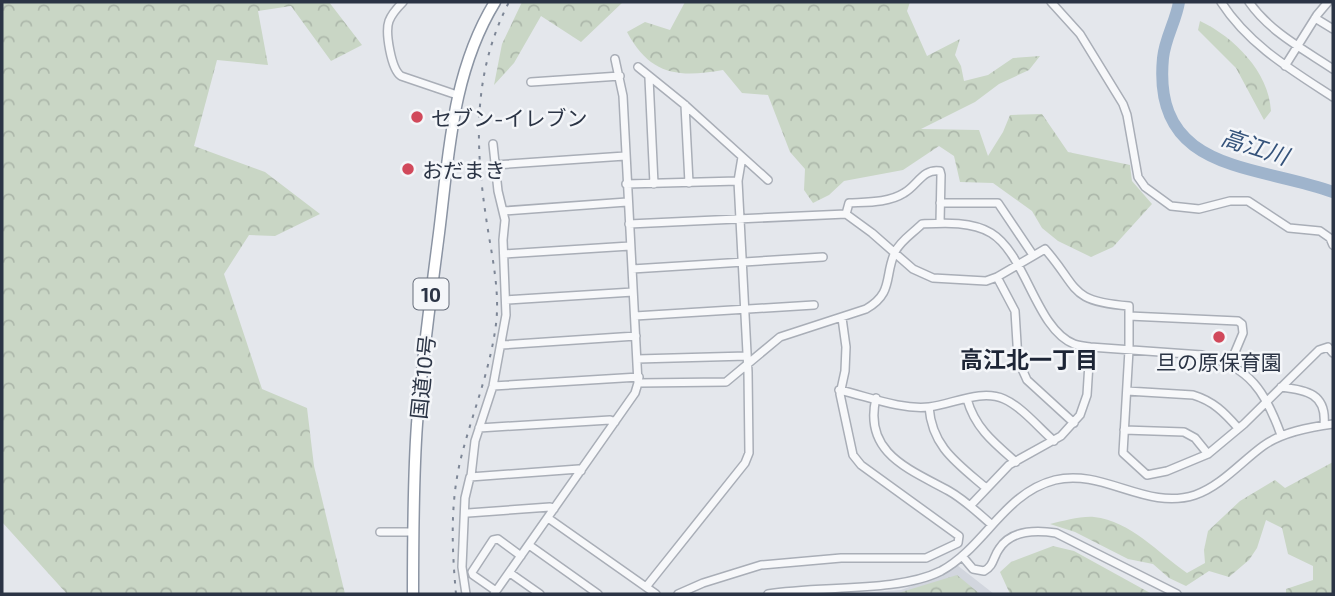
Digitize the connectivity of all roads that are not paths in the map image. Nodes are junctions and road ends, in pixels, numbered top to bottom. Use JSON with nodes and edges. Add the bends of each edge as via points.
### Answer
{"nodes":[{"id":1,"x":403,"y":2,"type":"edge"},
{"id":2,"x":495,"y":2,"type":"edge"},
{"id":3,"x":1051,"y":2,"type":"edge"},
{"id":4,"x":1221,"y":2,"type":"edge"},
{"id":5,"x":1249,"y":2,"type":"edge"},
{"id":6,"x":1328,"y":2,"type":"edge"},
{"id":7,"x":1315,"y":18,"type":"junction"},
{"id":8,"x":1333,"y":29,"type":"edge"},
{"id":9,"x":1297,"y":47,"type":"junction"},
{"id":10,"x":615,"y":58,"type":"dead end"},
{"id":11,"x":1285,"y":66,"type":"junction"},
{"id":12,"x":638,"y":67,"type":"dead end"},
{"id":13,"x":1333,"y":69,"type":"edge"},
{"id":14,"x":620,"y":76,"type":"junction"},
{"id":15,"x":649,"y":78,"type":"junction"},
{"id":16,"x":531,"y":82,"type":"dead end"},
{"id":17,"x":457,"y":95,"type":"junction"},
{"id":18,"x":1333,"y":97,"type":"edge"},
{"id":19,"x":685,"y":105,"type":"junction"},
{"id":20,"x":493,"y":144,"type":"dead end"},
{"id":21,"x":625,"y":156,"type":"junction"},
{"id":22,"x":742,"y":157,"type":"junction"},
{"id":23,"x":495,"y":165,"type":"junction"},
{"id":24,"x":768,"y":180,"type":"dead end"},
{"id":25,"x":738,"y":181,"type":"junction"},
{"id":26,"x":689,"y":183,"type":"junction"},
{"id":27,"x":626,"y":184,"type":"junction"},
{"id":28,"x":654,"y":184,"type":"junction"},
{"id":29,"x":627,"y":202,"type":"junction"},
{"id":30,"x":940,"y":203,"type":"junction"},
{"id":31,"x":503,"y":211,"type":"junction"},
{"id":32,"x":846,"y":214,"type":"junction"},
{"id":33,"x":740,"y":219,"type":"junction"},
{"id":34,"x":940,"y":223,"type":"junction"},
{"id":35,"x":629,"y":224,"type":"junction"},
{"id":36,"x":1333,"y":245,"type":"edge"},
{"id":37,"x":630,"y":246,"type":"junction"},
{"id":38,"x":894,"y":253,"type":"junction"},
{"id":39,"x":504,"y":254,"type":"junction"},
{"id":40,"x":1033,"y":255,"type":"junction"},
{"id":41,"x":823,"y":257,"type":"dead end"},
{"id":42,"x":742,"y":262,"type":"junction"},
{"id":43,"x":1017,"y":264,"type":"junction"},
{"id":44,"x":632,"y":269,"type":"junction"},
{"id":45,"x":997,"y":277,"type":"junction"},
{"id":46,"x":633,"y":292,"type":"junction"},
{"id":47,"x":506,"y":300,"type":"junction"},
{"id":48,"x":814,"y":305,"type":"dead end"},
{"id":49,"x":745,"y":309,"type":"junction"},
{"id":50,"x":635,"y":316,"type":"junction"},
{"id":51,"x":1129,"y":316,"type":"junction"},
{"id":52,"x":842,"y":318,"type":"junction"},
{"id":53,"x":636,"y":337,"type":"junction"},
{"id":54,"x":501,"y":345,"type":"junction"},
{"id":55,"x":1090,"y":347,"type":"junction"},
{"id":56,"x":1129,"y":350,"type":"junction"},
{"id":57,"x":1333,"y":354,"type":"edge"},
{"id":58,"x":747,"y":356,"type":"junction"},
{"id":59,"x":638,"y":359,"type":"junction"},
{"id":60,"x":1230,"y":364,"type":"junction"},
{"id":61,"x":748,"y":365,"type":"junction"},
{"id":62,"x":639,"y":380,"type":"junction"},
{"id":63,"x":493,"y":386,"type":"junction"},
{"id":64,"x":1281,"y":387,"type":"junction"},
{"id":65,"x":839,"y":390,"type":"junction"},
{"id":66,"x":1127,"y":391,"type":"junction"},
{"id":67,"x":876,"y":398,"type":"junction"},
{"id":68,"x":967,"y":399,"type":"junction"},
{"id":69,"x":1268,"y":400,"type":"junction"},
{"id":70,"x":929,"y":407,"type":"junction"},
{"id":71,"x":615,"y":422,"type":"junction"},
{"id":72,"x":1074,"y":422,"type":"junction"},
{"id":73,"x":1333,"y":424,"type":"edge"},
{"id":74,"x":1324,"y":425,"type":"junction"},
{"id":75,"x":479,"y":428,"type":"junction"},
{"id":76,"x":1238,"y":428,"type":"junction"},
{"id":77,"x":1124,"y":430,"type":"junction"},
{"id":78,"x":1282,"y":435,"type":"junction"},
{"id":79,"x":1054,"y":441,"type":"junction"},
{"id":80,"x":1208,"y":454,"type":"junction"},
{"id":81,"x":1016,"y":461,"type":"junction"},
{"id":82,"x":581,"y":471,"type":"junction"},
{"id":83,"x":471,"y":476,"type":"junction"},
{"id":84,"x":986,"y":488,"type":"junction"},
{"id":85,"x":970,"y":506,"type":"junction"},
{"id":86,"x":554,"y":509,"type":"junction"},
{"id":87,"x":468,"y":513,"type":"dead end"},
{"id":88,"x":548,"y":518,"type":"junction"},
{"id":89,"x":992,"y":525,"type":"junction"},
{"id":90,"x":380,"y":532,"type":"dead end"},
{"id":91,"x":413,"y":532,"type":"junction"},
{"id":92,"x":529,"y":545,"type":"junction"},
{"id":93,"x":521,"y":556,"type":"junction"},
{"id":94,"x":962,"y":556,"type":"junction"},
{"id":95,"x":510,"y":573,"type":"junction"},
{"id":96,"x":646,"y":587,"type":"junction"},
{"id":97,"x":495,"y":593,"type":"edge"},
{"id":98,"x":413,"y":594,"type":"edge"},
{"id":99,"x":467,"y":594,"type":"edge"},
{"id":100,"x":540,"y":594,"type":"edge"},
{"id":101,"x":598,"y":594,"type":"edge"},
{"id":102,"x":656,"y":594,"type":"edge"},
{"id":103,"x":678,"y":594,"type":"edge"},
{"id":104,"x":768,"y":594,"type":"edge"},
{"id":105,"x":1177,"y":594,"type":"edge"}],
"edges":[{"from":1,"to":17,"type":"street","via":[[387,27],[395,71]]},
{"from":2,"to":17,"type":"highway","name":"国道10号","number":"10","via":[[474,43]]},
{"from":3,"to":36,"type":"street","via":[[1080,34],[1123,104],[1138,177],[1146,187],[1171,206],[1185,209],[1248,201],[1289,228],[1320,231]]},
{"from":4,"to":11,"type":"street","via":[[1243,32]]},
{"from":5,"to":9,"type":"street"},
{"from":6,"to":7,"type":"street"},
{"from":7,"to":8,"type":"street"},
{"from":7,"to":9,"type":"street"},
{"from":9,"to":11,"type":"street"},
{"from":9,"to":13,"type":"street"},
{"from":10,"to":14,"type":"street"},
{"from":11,"to":18,"type":"street"},
{"from":12,"to":15,"type":"street"},
{"from":14,"to":16,"type":"street"},
{"from":14,"to":21,"type":"street"},
{"from":15,"to":19,"type":"street"},
{"from":15,"to":28,"type":"street"},
{"from":17,"to":91,"type":"highway","name":"国道10号","number":"10","via":[[421,386]]},
{"from":19,"to":22,"type":"street"},
{"from":19,"to":26,"type":"street"},
{"from":20,"to":23,"type":"street"},
{"from":21,"to":23,"type":"street"},
{"from":21,"to":27,"type":"street"},
{"from":22,"to":24,"type":"street"},
{"from":22,"to":25,"type":"street"},
{"from":23,"to":31,"type":"street"},
{"from":25,"to":26,"type":"street"},
{"from":25,"to":33,"type":"street"},
{"from":26,"to":28,"type":"street"},
{"from":27,"to":28,"type":"street"},
{"from":27,"to":29,"type":"street"},
{"from":29,"to":31,"type":"street"},
{"from":29,"to":35,"type":"street"},
{"from":30,"to":32,"type":"street","via":[[941,175],[933,170],[895,198],[849,203]]},
{"from":30,"to":34,"type":"street"},
{"from":30,"to":40,"type":"street","via":[[998,202]]},
{"from":31,"to":39,"type":"street"},
{"from":32,"to":33,"type":"street"},
{"from":32,"to":38,"type":"street"},
{"from":33,"to":35,"type":"street"},
{"from":33,"to":42,"type":"street"},
{"from":34,"to":38,"type":"street","via":[[922,224]]},
{"from":34,"to":43,"type":"street","via":[[990,232],[1004,243]]},
{"from":35,"to":37,"type":"street"},
{"from":37,"to":39,"type":"street"},
{"from":37,"to":44,"type":"street"},
{"from":38,"to":45,"type":"street","via":[[933,278],[986,281]]},
{"from":38,"to":52,"type":"street","via":[[889,283],[881,296],[866,309]]},
{"from":39,"to":47,"type":"street"},
{"from":40,"to":43,"type":"street"},
{"from":40,"to":51,"type":"street","via":[[1045,249],[1085,299],[1129,306]]},
{"from":41,"to":42,"type":"street"},
{"from":42,"to":44,"type":"street"},
{"from":42,"to":49,"type":"street"},
{"from":43,"to":45,"type":"street"},
{"from":43,"to":55,"type":"street","via":[[1056,329],[1073,344]]},
{"from":44,"to":46,"type":"street"},
{"from":45,"to":72,"type":"street","via":[[1015,311],[1018,360],[1027,380]]},
{"from":46,"to":47,"type":"street"},
{"from":46,"to":50,"type":"street"},
{"from":47,"to":54,"type":"street"},
{"from":48,"to":49,"type":"street"},
{"from":49,"to":50,"type":"street"},
{"from":49,"to":58,"type":"street"},
{"from":50,"to":53,"type":"street"},
{"from":51,"to":56,"type":"street"},
{"from":51,"to":60,"type":"street","via":[[1238,321],[1243,333]]},
{"from":52,"to":61,"type":"street","via":[[779,337]]},
{"from":52,"to":65,"type":"street","via":[[845,371]]},
{"from":53,"to":54,"type":"street"},
{"from":53,"to":59,"type":"street"},
{"from":54,"to":63,"type":"street"},
{"from":55,"to":56,"type":"street"},
{"from":55,"to":72,"type":"street","via":[[1085,405]]},
{"from":56,"to":60,"type":"street","via":[[1202,355]]},
{"from":56,"to":66,"type":"street"},
{"from":57,"to":64,"type":"street","via":[[1328,347],[1319,350]]},
{"from":58,"to":59,"type":"street"},
{"from":58,"to":61,"type":"street"},
{"from":59,"to":62,"type":"street"},
{"from":60,"to":69,"type":"street"},
{"from":61,"to":62,"type":"street","via":[[726,382]]},
{"from":61,"to":96,"type":"street","via":[[747,460]]},
{"from":62,"to":63,"type":"street"},
{"from":62,"to":71,"type":"street"},
{"from":63,"to":75,"type":"street"},
{"from":64,"to":69,"type":"street"},
{"from":64,"to":74,"type":"street","via":[[1318,397]]},
{"from":65,"to":67,"type":"street"},
{"from":65,"to":103,"type":"street","via":[[853,455],[959,536],[958,543],[926,558],[841,558],[761,565]]},
{"from":66,"to":76,"type":"street","via":[[1202,398],[1220,408]]},
{"from":66,"to":77,"type":"street"},
{"from":67,"to":70,"type":"street"},
{"from":67,"to":85,"type":"street","via":[[872,422],[892,456]]},
{"from":68,"to":70,"type":"street"},
{"from":68,"to":79,"type":"street","via":[[989,395],[1004,399]]},
{"from":68,"to":81,"type":"street","via":[[981,431]]},
{"from":69,"to":76,"type":"street"},
{"from":69,"to":78,"type":"street"},
{"from":70,"to":84,"type":"street","via":[[937,441]]},
{"from":71,"to":75,"type":"street"},
{"from":71,"to":82,"type":"street"},
{"from":72,"to":79,"type":"street"},
{"from":73,"to":74,"type":"street"},
{"from":74,"to":78,"type":"street"},
{"from":75,"to":83,"type":"street"},
{"from":76,"to":80,"type":"street"},
{"from":77,"to":80,"type":"street","via":[[1184,432]]},
{"from":77,"to":80,"type":"street","via":[[1123,453],[1147,475]]},
{"from":78,"to":89,"type":"street","via":[[1195,495],[1146,497],[1084,478],[1058,479],[1037,485],[1016,499]]},
{"from":79,"to":81,"type":"street"},
{"from":81,"to":84,"type":"street"},
{"from":82,"to":83,"type":"street"},
{"from":82,"to":86,"type":"street"},
{"from":83,"to":99,"type":"street","via":[[465,498],[462,567]]},
{"from":84,"to":85,"type":"street"},
{"from":85,"to":89,"type":"street"},
{"from":86,"to":87,"type":"street"},
{"from":86,"to":88,"type":"street"},
{"from":88,"to":92,"type":"street"},
{"from":88,"to":96,"type":"street"},
{"from":89,"to":94,"type":"street"},
{"from":90,"to":91,"type":"street"},
{"from":91,"to":98,"type":"highway","name":"国道10号","number":"10"},
{"from":92,"to":93,"type":"street"},
{"from":92,"to":101,"type":"street"},
{"from":93,"to":95,"type":"street"},
{"from":93,"to":97,"type":"street","via":[[493,540],[472,572]]},
{"from":94,"to":104,"type":"street","via":[[939,572],[895,584]]},
{"from":94,"to":105,"type":"street","via":[[973,569],[984,571],[1011,538],[1046,531]]},
{"from":95,"to":97,"type":"street"},
{"from":95,"to":100,"type":"street"},
{"from":96,"to":102,"type":"street"}]}
